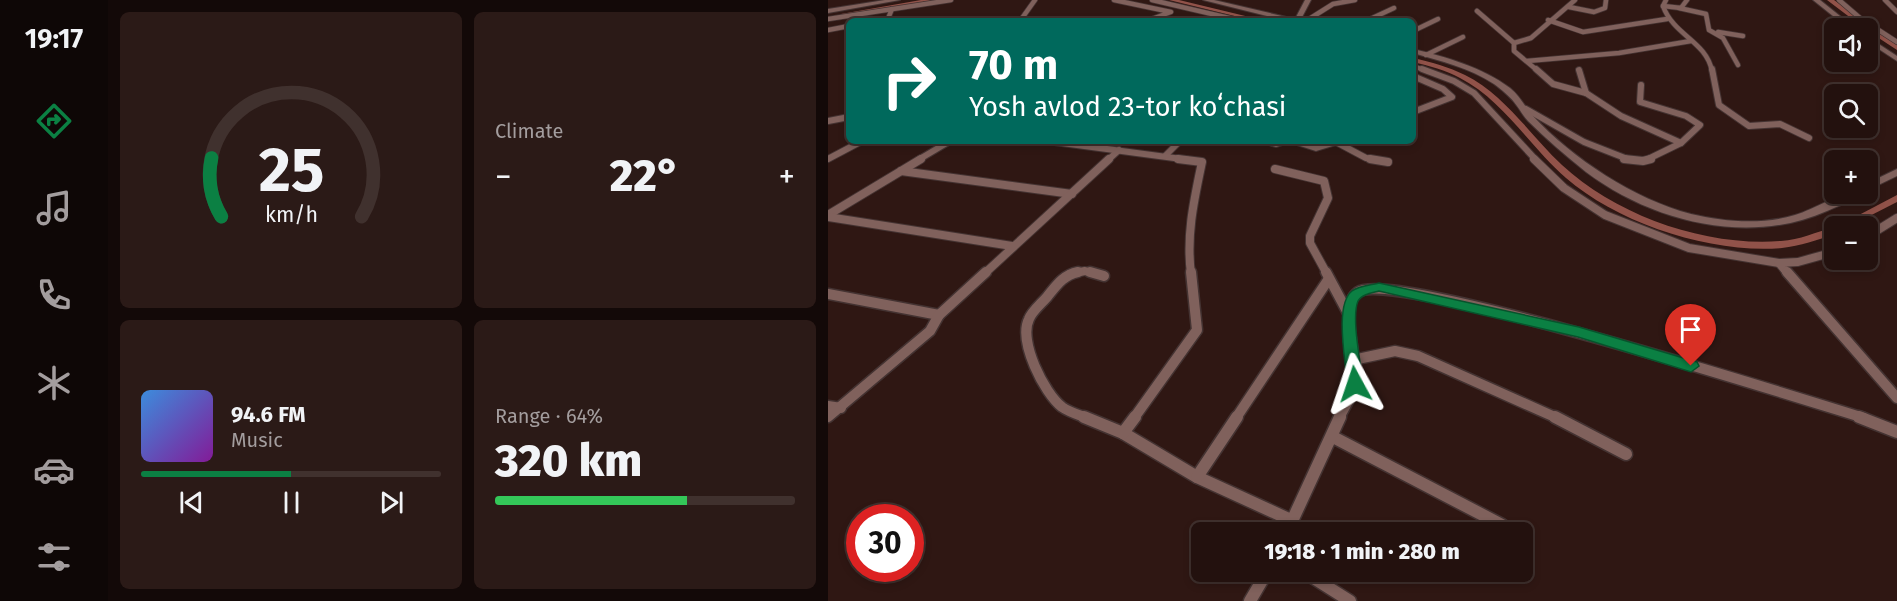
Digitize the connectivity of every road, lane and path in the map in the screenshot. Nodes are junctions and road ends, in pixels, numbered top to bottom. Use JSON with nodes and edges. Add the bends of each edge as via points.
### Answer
{"nodes":[{"id":1,"x":897,"y":0,"type":"edge"},
{"id":2,"x":951,"y":0,"type":"edge"},
{"id":3,"x":1035,"y":0,"type":"edge"},
{"id":4,"x":1114,"y":0,"type":"edge"},
{"id":5,"x":1152,"y":0,"type":"edge"},
{"id":6,"x":1206,"y":0,"type":"edge"},
{"id":7,"x":1308,"y":0,"type":"edge"},
{"id":8,"x":1355,"y":0,"type":"edge"},
{"id":9,"x":1575,"y":0,"type":"edge"},
{"id":10,"x":1606,"y":0,"type":"edge"},
{"id":11,"x":1687,"y":0,"type":"edge"},
{"id":12,"x":1816,"y":0,"type":"edge"},
{"id":13,"x":1839,"y":0,"type":"edge"},
{"id":14,"x":1886,"y":0,"type":"edge"},
{"id":15,"x":1665,"y":3,"type":"edge"},
{"id":16,"x":1569,"y":7,"type":"junction"},
{"id":17,"x":1395,"y":8,"type":"dead end"},
{"id":18,"x":1679,"y":8,"type":"junction"},
{"id":19,"x":892,"y":9,"type":"junction"},
{"id":20,"x":828,"y":11,"type":"edge"},
{"id":21,"x":1477,"y":11,"type":"dead end"},
{"id":22,"x":1897,"y":12,"type":"edge"},
{"id":23,"x":888,"y":18,"type":"edge"},
{"id":24,"x":1022,"y":18,"type":"edge"},
{"id":25,"x":1154,"y":18,"type":"edge"},
{"id":26,"x":1229,"y":18,"type":"edge"},
{"id":27,"x":1283,"y":18,"type":"edge"},
{"id":28,"x":1298,"y":18,"type":"edge"},
{"id":29,"x":1311,"y":18,"type":"edge"},
{"id":30,"x":1373,"y":18,"type":"edge"},
{"id":31,"x":1839,"y":18,"type":"edge"},
{"id":32,"x":828,"y":19,"type":"edge"},
{"id":33,"x":1438,"y":19,"type":"dead end"},
{"id":34,"x":1667,"y":19,"type":"junction"},
{"id":35,"x":1548,"y":20,"type":"junction"},
{"id":36,"x":846,"y":27,"type":"edge"},
{"id":37,"x":1416,"y":29,"type":"edge"},
{"id":38,"x":828,"y":30,"type":"edge"},
{"id":39,"x":1716,"y":32,"type":"junction"},
{"id":40,"x":1743,"y":36,"type":"dead end"},
{"id":41,"x":1463,"y":38,"type":"dead end"},
{"id":42,"x":1691,"y":41,"type":"junction"},
{"id":43,"x":1897,"y":42,"type":"edge"},
{"id":44,"x":1514,"y":43,"type":"junction"},
{"id":45,"x":1878,"y":46,"type":"edge"},
{"id":46,"x":1416,"y":52,"type":"edge"},
{"id":47,"x":1426,"y":55,"type":"junction"},
{"id":48,"x":1897,"y":59,"type":"edge"},
{"id":49,"x":1527,"y":61,"type":"junction"},
{"id":50,"x":1738,"y":65,"type":"dead end"},
{"id":51,"x":1416,"y":67,"type":"edge"},
{"id":52,"x":1579,"y":70,"type":"dead end"},
{"id":53,"x":1416,"y":77,"type":"edge"},
{"id":54,"x":1641,"y":85,"type":"dead end"},
{"id":55,"x":1586,"y":93,"type":"junction"},
{"id":56,"x":1526,"y":109,"type":"junction"},
{"id":57,"x":1416,"y":110,"type":"edge"},
{"id":58,"x":846,"y":118,"type":"edge"},
{"id":59,"x":829,"y":121,"type":"edge"},
{"id":60,"x":1809,"y":138,"type":"dead end"},
{"id":61,"x":1681,"y":143,"type":"junction"},
{"id":62,"x":856,"y":144,"type":"edge"},
{"id":63,"x":945,"y":144,"type":"edge"},
{"id":64,"x":1071,"y":144,"type":"edge"},
{"id":65,"x":1177,"y":144,"type":"edge"},
{"id":66,"x":1303,"y":144,"type":"edge"},
{"id":67,"x":1330,"y":144,"type":"edge"},
{"id":68,"x":1341,"y":144,"type":"edge"},
{"id":69,"x":1119,"y":150,"type":"junction"},
{"id":70,"x":1165,"y":156,"type":"junction"},
{"id":71,"x":828,"y":159,"type":"edge"},
{"id":72,"x":1388,"y":162,"type":"dead end"},
{"id":73,"x":1275,"y":169,"type":"dead end"},
{"id":74,"x":901,"y":171,"type":"junction"},
{"id":75,"x":1897,"y":172,"type":"edge"},
{"id":76,"x":1878,"y":182,"type":"edge"},
{"id":77,"x":1072,"y":194,"type":"junction"},
{"id":78,"x":1833,"y":204,"type":"edge"},
{"id":79,"x":828,"y":216,"type":"edge"},
{"id":80,"x":1897,"y":218,"type":"edge"},
{"id":81,"x":1878,"y":230,"type":"edge"},
{"id":82,"x":1012,"y":246,"type":"junction"},
{"id":83,"x":1824,"y":255,"type":"edge"},
{"id":84,"x":1779,"y":263,"type":"junction"},
{"id":85,"x":1104,"y":276,"type":"dead end"},
{"id":86,"x":1328,"y":280,"type":"junction"},
{"id":87,"x":828,"y":294,"type":"edge"},
{"id":88,"x":939,"y":315,"type":"junction"},
{"id":89,"x":1349,"y":315,"type":"junction"},
{"id":90,"x":1353,"y":360,"type":"junction"},
{"id":91,"x":1897,"y":398,"type":"edge"},
{"id":92,"x":828,"y":406,"type":"edge"},
{"id":93,"x":841,"y":408,"type":"junction"},
{"id":94,"x":828,"y":417,"type":"edge"},
{"id":95,"x":1897,"y":432,"type":"edge"},
{"id":96,"x":1123,"y":433,"type":"junction"},
{"id":97,"x":1333,"y":437,"type":"junction"},
{"id":98,"x":1626,"y":454,"type":"dead end"},
{"id":99,"x":1197,"y":477,"type":"junction"},
{"id":100,"x":1293,"y":521,"type":"joint"},
{"id":101,"x":1496,"y":522,"type":"edge"},
{"id":102,"x":1261,"y":582,"type":"edge"},
{"id":103,"x":1321,"y":582,"type":"edge"},
{"id":104,"x":1250,"y":601,"type":"edge"},
{"id":105,"x":1350,"y":601,"type":"edge"}],
"edges":[{"from":1,"to":20,"type":"street"},
{"from":2,"to":19,"type":"street"},
{"from":3,"to":24,"type":"street"},
{"from":4,"to":25,"type":"street","via":[[1170,12]]},
{"from":5,"to":26,"type":"street"},
{"from":6,"to":27,"type":"street"},
{"from":7,"to":28,"type":"street"},
{"from":8,"to":29,"type":"street","via":[[1333,4]]},
{"from":9,"to":16,"type":"street"},
{"from":10,"to":16,"type":"street","via":[[1605,8],[1598,12]]},
{"from":11,"to":18,"type":"street"},
{"from":12,"to":31,"type":"street"},
{"from":13,"to":43,"type":"street"},
{"from":14,"to":22,"type":"street"},
{"from":15,"to":18,"type":"street"},
{"from":15,"to":34,"type":"street"},
{"from":16,"to":35,"type":"street"},
{"from":17,"to":30,"type":"street"},
{"from":18,"to":39,"type":"street","via":[[1706,14],[1709,30]]},
{"from":19,"to":23,"type":"street"},
{"from":19,"to":32,"type":"street"},
{"from":21,"to":44,"type":"street"},
{"from":33,"to":37,"type":"street"},
{"from":34,"to":35,"type":"street","via":[[1583,32]]},
{"from":34,"to":42,"type":"street"},
{"from":35,"to":44,"type":"street","via":[[1530,38]]},
{"from":36,"to":38,"type":"street"},
{"from":39,"to":40,"type":"street"},
{"from":39,"to":50,"type":"street"},
{"from":41,"to":47,"type":"street"},
{"from":42,"to":49,"type":"street","via":[[1619,53]]},
{"from":42,"to":60,"type":"street","via":[[1709,57],[1719,105],[1751,126],[1780,124]]},
{"from":44,"to":49,"type":"street","via":[[1514,51]]},
{"from":45,"to":48,"type":"street"},
{"from":46,"to":47,"type":"street"},
{"from":47,"to":56,"type":"street","via":[[1485,77]]},
{"from":49,"to":55,"type":"street","via":[[1553,84]]},
{"from":51,"to":84,"type":"street","via":[[1474,93],[1564,188],[1605,215],[1689,248]]},
{"from":52,"to":55,"type":"street"},
{"from":53,"to":57,"type":"street","via":[[1452,97]]},
{"from":54,"to":61,"type":"street","via":[[1640,102],[1686,116],[1700,125]]},
{"from":55,"to":61,"type":"street","via":[[1621,116]]},
{"from":56,"to":61,"type":"street","via":[[1608,153],[1635,162]]},
{"from":56,"to":78,"type":"street","via":[[1529,117],[1600,177],[1644,201],[1682,213],[1747,224],[1780,222]]},
{"from":58,"to":59,"type":"street"},
{"from":62,"to":71,"type":"street"},
{"from":63,"to":74,"type":"street"},
{"from":64,"to":69,"type":"street"},
{"from":65,"to":70,"type":"street"},
{"from":66,"to":67,"type":"street","via":[[1316,148]]},
{"from":68,"to":72,"type":"street","via":[[1366,158]]},
{"from":69,"to":70,"type":"street"},
{"from":69,"to":77,"type":"street"},
{"from":70,"to":96,"type":"street","via":[[1202,162],[1188,249],[1197,327]]},
{"from":73,"to":86,"type":"street","via":[[1324,182],[1328,198],[1310,243]]},
{"from":74,"to":77,"type":"street"},
{"from":74,"to":79,"type":"street"},
{"from":75,"to":76,"type":"street"},
{"from":77,"to":82,"type":"street"},
{"from":79,"to":82,"type":"street"},
{"from":80,"to":81,"type":"street"},
{"from":82,"to":88,"type":"street"},
{"from":83,"to":84,"type":"street"},
{"from":84,"to":91,"type":"street"},
{"from":85,"to":96,"type":"street","via":[[1085,271],[1069,274],[1060,281],[1028,320],[1027,338],[1041,384],[1056,403]]},
{"from":86,"to":89,"type":"street"},
{"from":86,"to":99,"type":"street"},
{"from":87,"to":88,"type":"street"},
{"from":88,"to":93,"type":"street","via":[[930,331]]},
{"from":89,"to":90,"type":"street"},
{"from":89,"to":95,"type":"street","via":[[1358,292],[1370,288],[1417,294],[1579,332],[1870,420]]},
{"from":90,"to":97,"type":"street","via":[[1355,384]]},
{"from":90,"to":98,"type":"street","via":[[1395,351],[1418,356],[1538,408]]},
{"from":92,"to":93,"type":"street"},
{"from":93,"to":94,"type":"street"},
{"from":96,"to":99,"type":"street"},
{"from":97,"to":100,"type":"street"},
{"from":97,"to":101,"type":"street"},
{"from":99,"to":100,"type":"street"},
{"from":102,"to":104,"type":"street"},
{"from":103,"to":105,"type":"street"}]}
